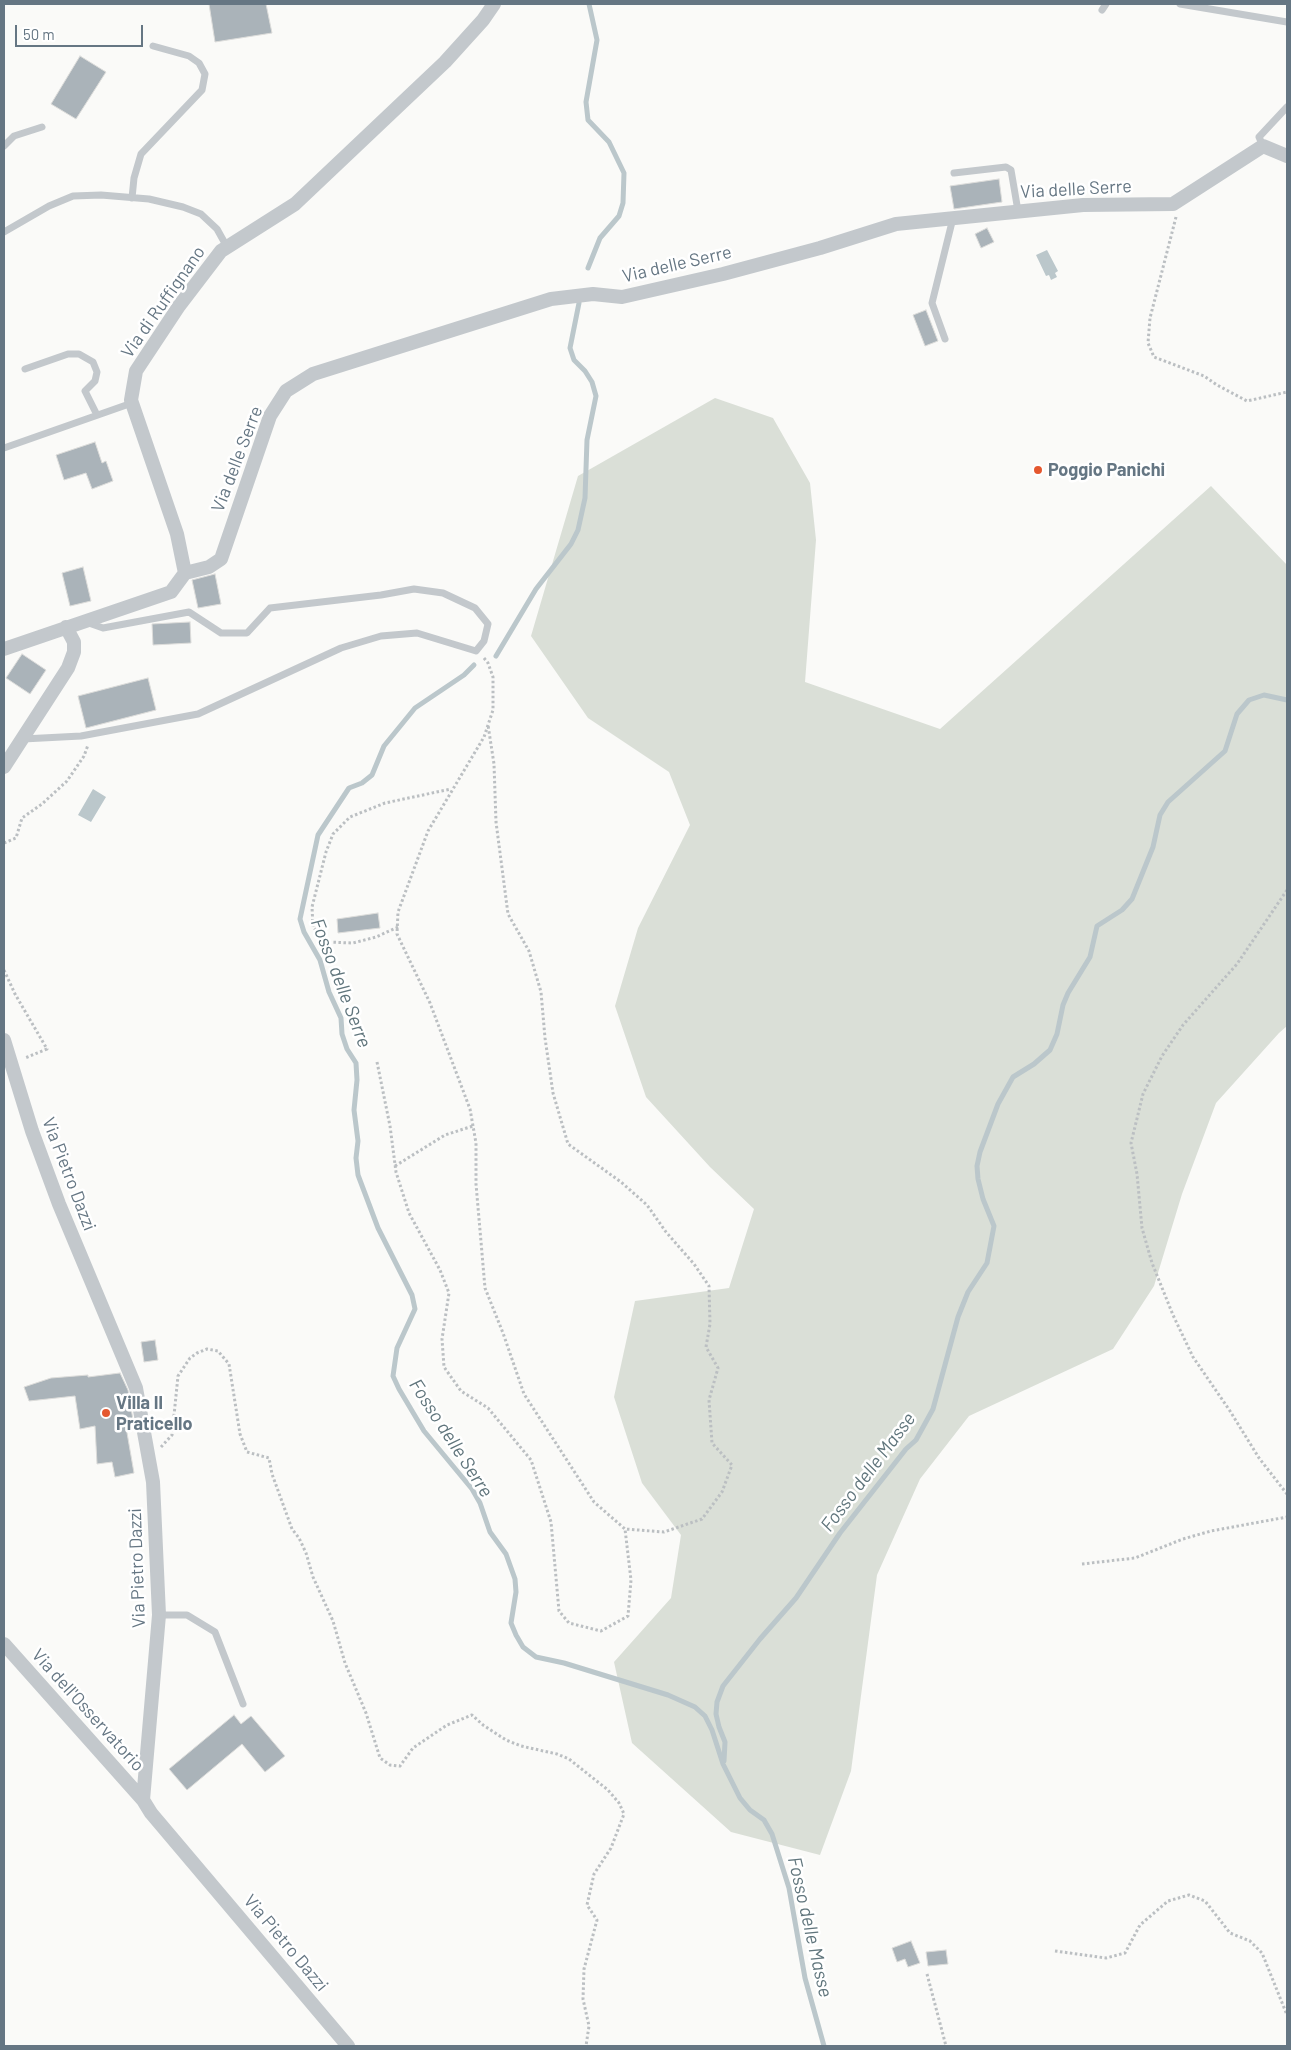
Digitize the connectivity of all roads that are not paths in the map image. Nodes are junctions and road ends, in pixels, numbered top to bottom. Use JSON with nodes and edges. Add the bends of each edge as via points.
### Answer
{"nodes":[{"id":1,"x":494,"y":4,"type":"edge"},
{"id":2,"x":1180,"y":4,"type":"edge"},
{"id":3,"x":1287,"y":22,"type":"edge"},
{"id":4,"x":154,"y":46,"type":"dead end"},
{"id":5,"x":1287,"y":107,"type":"edge"},
{"id":6,"x":42,"y":127,"type":"dead end"},
{"id":7,"x":4,"y":146,"type":"edge"},
{"id":8,"x":1263,"y":146,"type":"junction"},
{"id":9,"x":1287,"y":156,"type":"edge"},
{"id":10,"x":954,"y":173,"type":"dead end"},
{"id":11,"x":132,"y":198,"type":"junction"},
{"id":12,"x":1018,"y":211,"type":"junction"},
{"id":13,"x":953,"y":217,"type":"junction"},
{"id":14,"x":4,"y":232,"type":"edge"},
{"id":15,"x":227,"y":247,"type":"junction"},
{"id":16,"x":945,"y":339,"type":"dead end"},
{"id":17,"x":25,"y":369,"type":"dead end"},
{"id":18,"x":132,"y":403,"type":"junction"},
{"id":19,"x":97,"y":415,"type":"junction"},
{"id":20,"x":4,"y":448,"type":"edge"},
{"id":21,"x":185,"y":572,"type":"junction"},
{"id":22,"x":84,"y":621,"type":"junction"},
{"id":23,"x":66,"y":627,"type":"junction"},
{"id":24,"x":4,"y":649,"type":"edge"},
{"id":25,"x":21,"y":739,"type":"junction"},
{"id":26,"x":4,"y":767,"type":"edge"},
{"id":27,"x":4,"y":1040,"type":"edge"},
{"id":28,"x":159,"y":1615,"type":"junction"},
{"id":29,"x":4,"y":1644,"type":"edge"},
{"id":30,"x":243,"y":1704,"type":"dead end"},
{"id":31,"x":143,"y":1800,"type":"junction"},
{"id":32,"x":348,"y":2046,"type":"edge"}],
"edges":[{"from":1,"to":15,"type":"street","name":"Via di Ruffignano","via":[[445,62],[296,204]]},
{"from":2,"to":3,"type":"lane"},
{"from":4,"to":11,"type":"lane","via":[[189,56],[199,63],[205,74],[202,90],[141,154]]},
{"from":5,"to":8,"type":"lane","via":[[1260,137]]},
{"from":6,"to":7,"type":"lane","via":[[14,136]]},
{"from":8,"to":9,"type":"street"},
{"from":8,"to":12,"type":"street","name":"Via delle Serre","via":[[1173,204],[1083,205]]},
{"from":10,"to":12,"type":"lane","via":[[1006,167],[1011,170]]},
{"from":11,"to":14,"type":"lane","via":[[73,196]]},
{"from":11,"to":15,"type":"lane","via":[[183,207],[201,214],[217,229]]},
{"from":12,"to":13,"type":"street","name":"Via delle Serre"},
{"from":13,"to":16,"type":"lane","via":[[932,303]]},
{"from":13,"to":21,"type":"street","name":"Via delle Serre","via":[[896,224],[723,274],[622,297],[593,294],[551,299],[312,374],[286,391],[270,416],[221,559],[209,567]]},
{"from":15,"to":18,"type":"street","name":"Via di Ruffignano","via":[[179,306],[136,370]]},
{"from":17,"to":19,"type":"lane","via":[[68,354],[79,354],[93,362],[97,372],[95,381],[84,391]]},
{"from":18,"to":19,"type":"lane"},
{"from":18,"to":21,"type":"street","name":"Via di Ruffignano","via":[[177,534]]},
{"from":19,"to":20,"type":"lane"},
{"from":21,"to":22,"type":"street","via":[[171,592]]},
{"from":22,"to":23,"type":"street"},
{"from":22,"to":25,"type":"lane","via":[[103,628],[189,612],[221,633],[247,633],[270,608],[414,589],[443,593],[475,608],[488,624],[484,641],[476,651],[417,633],[381,636],[340,648],[198,714],[92,734]]},
{"from":23,"to":24,"type":"street"},
{"from":23,"to":25,"type":"street","via":[[74,642],[68,668]]},
{"from":25,"to":26,"type":"street"},
{"from":27,"to":28,"type":"street","name":"Via Pietro Dazzi","via":[[59,1204],[136,1388],[153,1482]]},
{"from":28,"to":30,"type":"lane","via":[[187,1615],[215,1632]]},
{"from":28,"to":31,"type":"street","name":"Via Pietro Dazzi"},
{"from":29,"to":31,"type":"street","name":"Via dell'Osservatorio"},
{"from":31,"to":32,"type":"street","name":"Via Pietro Dazzi"}]}
